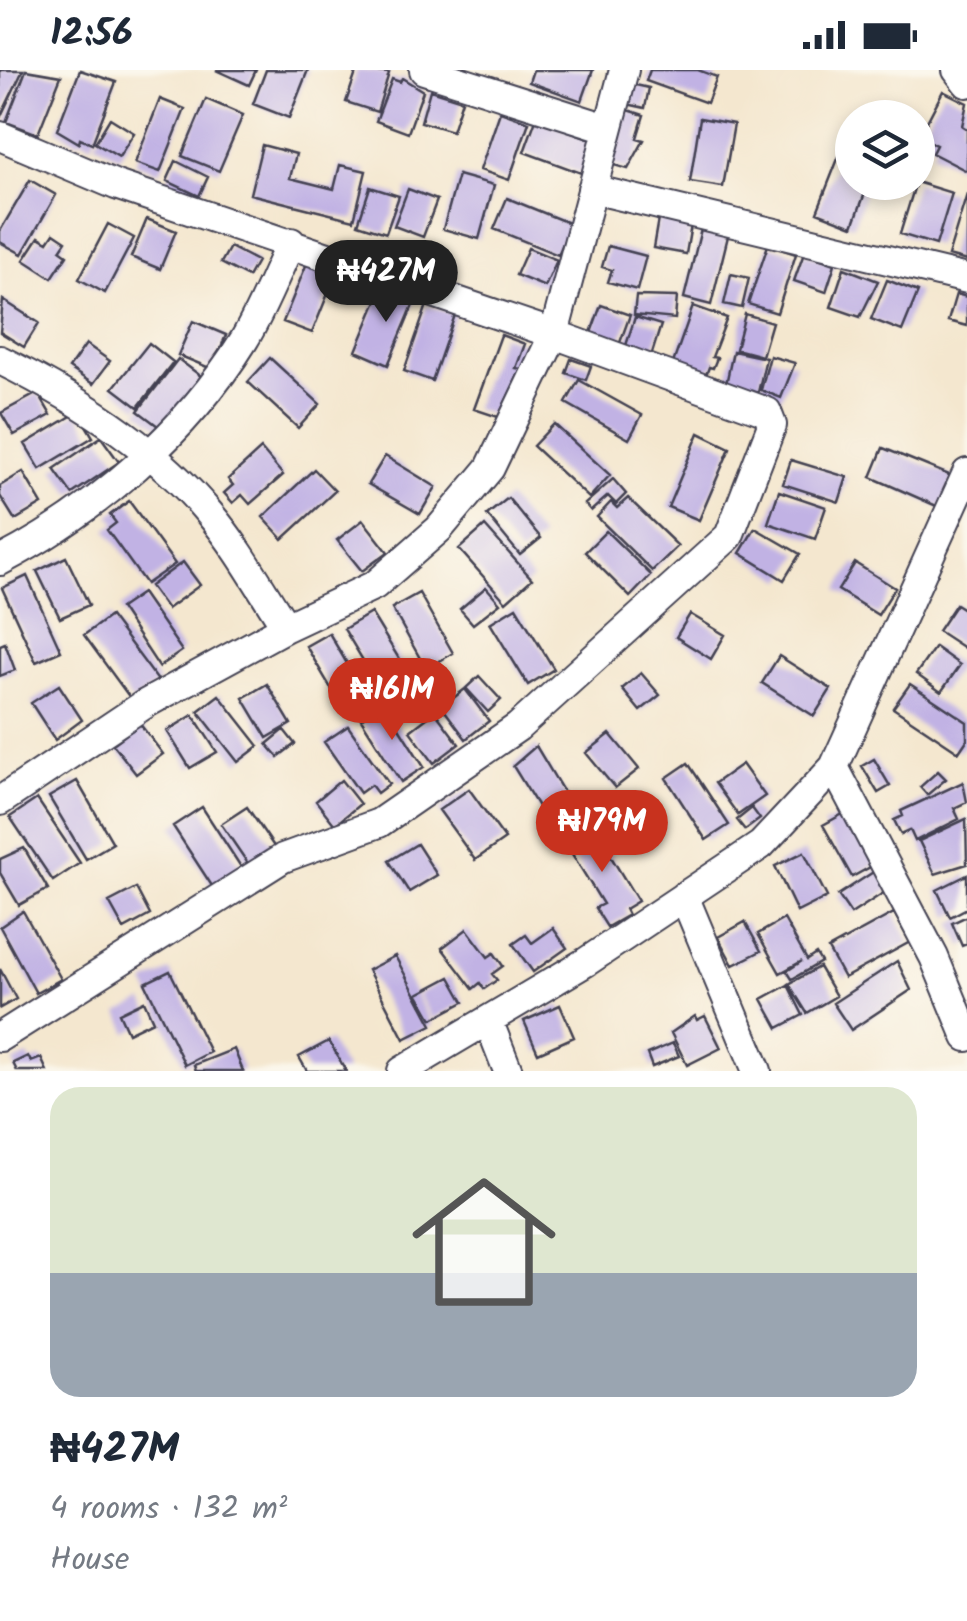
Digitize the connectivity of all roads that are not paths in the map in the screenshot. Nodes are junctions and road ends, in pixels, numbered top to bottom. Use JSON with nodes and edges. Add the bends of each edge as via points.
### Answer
{"nodes":[{"id":1,"x":424,"y":70,"type":"edge"},
{"id":2,"x":624,"y":70,"type":"edge"},
{"id":3,"x":956,"y":70,"type":"edge"},
{"id":4,"x":967,"y":82,"type":"edge"},
{"id":5,"x":608,"y":128,"type":"junction"},
{"id":6,"x":0,"y":136,"type":"edge"},
{"id":7,"x":592,"y":189,"type":"junction"},
{"id":8,"x":291,"y":242,"type":"junction"},
{"id":9,"x":967,"y":279,"type":"edge"},
{"id":10,"x":554,"y":334,"type":"junction"},
{"id":11,"x":0,"y":360,"type":"edge"},
{"id":12,"x":150,"y":455,"type":"junction"},
{"id":13,"x":967,"y":473,"type":"edge"},
{"id":14,"x":0,"y":561,"type":"edge"},
{"id":15,"x":286,"y":627,"type":"junction"},
{"id":16,"x":834,"y":767,"type":"junction"},
{"id":17,"x":0,"y":802,"type":"edge"},
{"id":18,"x":684,"y":896,"type":"junction"},
{"id":19,"x":488,"y":1020,"type":"junction"},
{"id":20,"x":0,"y":1037,"type":"edge"},
{"id":21,"x":967,"y":1037,"type":"edge"},
{"id":22,"x":402,"y":1071,"type":"edge"},
{"id":23,"x":508,"y":1071,"type":"edge"},
{"id":24,"x":757,"y":1071,"type":"edge"}],
"edges":[{"from":1,"to":5,"type":"street"},
{"from":2,"to":5,"type":"street"},
{"from":3,"to":4,"type":"street"},
{"from":5,"to":7,"type":"street"},
{"from":6,"to":8,"type":"street","via":[[116,185]]},
{"from":7,"to":9,"type":"street"},
{"from":7,"to":10,"type":"street"},
{"from":8,"to":10,"type":"street"},
{"from":8,"to":12,"type":"street","via":[[244,339],[190,414]]},
{"from":10,"to":15,"type":"street","via":[[490,468],[439,529],[375,585]]},
{"from":10,"to":20,"type":"street","via":[[767,412],[772,425],[729,536],[518,728],[379,823],[282,858]]},
{"from":11,"to":12,"type":"street","via":[[58,389]]},
{"from":12,"to":14,"type":"street"},
{"from":12,"to":15,"type":"street","via":[[209,512]]},
{"from":13,"to":16,"type":"street"},
{"from":15,"to":17,"type":"street","via":[[145,704]]},
{"from":16,"to":18,"type":"street","via":[[760,845]]},
{"from":16,"to":21,"type":"street","via":[[934,957]]},
{"from":18,"to":19,"type":"street"},
{"from":18,"to":24,"type":"street"},
{"from":19,"to":22,"type":"street"},
{"from":19,"to":23,"type":"street"}]}
